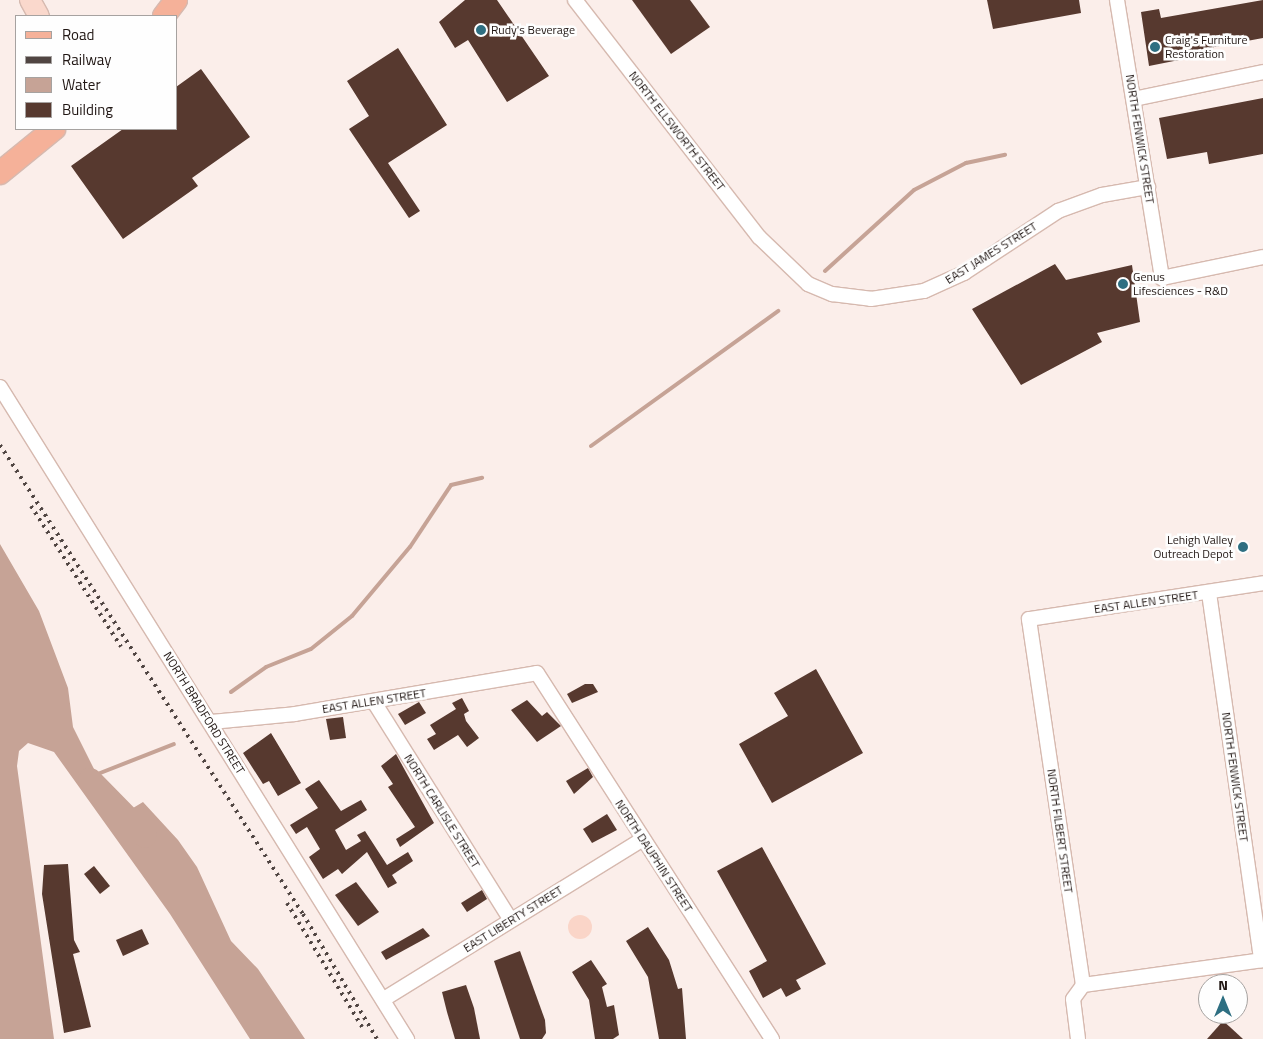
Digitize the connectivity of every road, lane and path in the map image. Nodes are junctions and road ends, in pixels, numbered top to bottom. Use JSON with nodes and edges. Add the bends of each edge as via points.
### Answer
{"nodes":[{"id":1,"x":30,"y":0,"type":"edge"},
{"id":2,"x":176,"y":0,"type":"edge"},
{"id":3,"x":575,"y":0,"type":"edge"},
{"id":4,"x":1117,"y":0,"type":"edge"},
{"id":5,"x":38,"y":15,"type":"edge"},
{"id":6,"x":165,"y":15,"type":"edge"},
{"id":7,"x":1263,"y":72,"type":"edge"},
{"id":8,"x":1134,"y":99,"type":"junction"},
{"id":9,"x":53,"y":130,"type":"edge"},
{"id":10,"x":0,"y":173,"type":"edge"},
{"id":11,"x":1148,"y":187,"type":"junction"},
{"id":12,"x":1263,"y":257,"type":"edge"},
{"id":13,"x":780,"y":260,"type":"joint"},
{"id":14,"x":0,"y":387,"type":"edge"},
{"id":15,"x":1263,"y":583,"type":"edge"},
{"id":16,"x":1209,"y":593,"type":"junction"},
{"id":17,"x":1029,"y":618,"type":"joint"},
{"id":18,"x":537,"y":673,"type":"joint"},
{"id":19,"x":374,"y":702,"type":"junction"},
{"id":20,"x":211,"y":722,"type":"junction"},
{"id":21,"x":643,"y":839,"type":"junction"},
{"id":22,"x":511,"y":920,"type":"junction"},
{"id":23,"x":1262,"y":960,"type":"edge"},
{"id":24,"x":1083,"y":985,"type":"junction"},
{"id":25,"x":384,"y":999,"type":"junction"},
{"id":26,"x":407,"y":1039,"type":"edge"},
{"id":27,"x":772,"y":1039,"type":"edge"},
{"id":28,"x":1078,"y":1039,"type":"edge"}],
"edges":[{"from":1,"to":5,"type":"street"},
{"from":2,"to":6,"type":"main road"},
{"from":3,"to":13,"type":"street","name":"NORTH ELLSWORTH STREET"},
{"from":4,"to":8,"type":"street","name":"NORTH FENWICK STREET"},
{"from":7,"to":8,"type":"street"},
{"from":8,"to":11,"type":"street","name":"NORTH FENWICK STREET"},
{"from":9,"to":10,"type":"main road"},
{"from":11,"to":12,"type":"street","name":"NORTH FENWICK STREET","via":[[1162,278]]},
{"from":11,"to":13,"type":"street","name":"EAST JAMES STREET","via":[[1080,202],[1032,226],[944,283],[901,295],[871,299],[832,294],[808,284]]},
{"from":14,"to":20,"type":"street","name":"NORTH BRADFORD STREET"},
{"from":15,"to":16,"type":"street","name":"EAST ALLEN STREET"},
{"from":16,"to":17,"type":"street","name":"EAST ALLEN STREET"},
{"from":16,"to":23,"type":"street","name":"NORTH FENWICK STREET"},
{"from":17,"to":24,"type":"street","name":"NORTH FILBERT STREET"},
{"from":18,"to":19,"type":"street","name":"EAST ALLEN STREET"},
{"from":18,"to":21,"type":"street","name":"NORTH DAUPHIN STREET"},
{"from":19,"to":20,"type":"street","name":"EAST ALLEN STREET"},
{"from":19,"to":22,"type":"street","name":"NORTH CARLISLE STREET"},
{"from":20,"to":25,"type":"street","name":"NORTH BRADFORD STREET"},
{"from":21,"to":22,"type":"street","name":"EAST LIBERTY STREET"},
{"from":21,"to":27,"type":"street","name":"NORTH DAUPHIN STREET"},
{"from":22,"to":25,"type":"street","name":"EAST LIBERTY STREET"},
{"from":23,"to":24,"type":"street"},
{"from":24,"to":28,"type":"street","via":[[1073,999]]},
{"from":25,"to":26,"type":"street","name":"NORTH BRADFORD STREET"}]}
